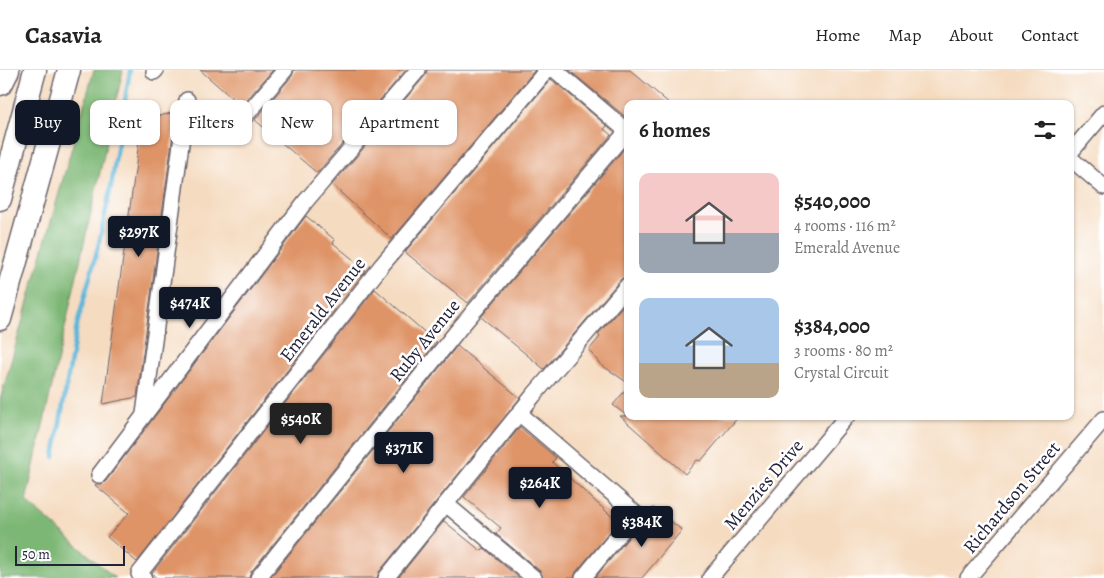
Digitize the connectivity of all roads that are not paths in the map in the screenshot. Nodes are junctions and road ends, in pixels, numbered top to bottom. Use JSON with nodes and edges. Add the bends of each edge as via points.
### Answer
{"nodes":[{"id":1,"x":6,"y":70,"type":"edge"},
{"id":2,"x":35,"y":70,"type":"edge"},
{"id":3,"x":69,"y":70,"type":"edge"},
{"id":4,"x":285,"y":70,"type":"edge"},
{"id":5,"x":418,"y":70,"type":"edge"},
{"id":6,"x":547,"y":70,"type":"edge"},
{"id":7,"x":555,"y":70,"type":"edge"},
{"id":8,"x":0,"y":82,"type":"edge"},
{"id":9,"x":252,"y":108,"type":"edge"},
{"id":10,"x":1104,"y":113,"type":"edge"},
{"id":11,"x":624,"y":128,"type":"edge"},
{"id":12,"x":624,"y":135,"type":"edge"},
{"id":13,"x":181,"y":145,"type":"edge"},
{"id":14,"x":1074,"y":148,"type":"edge"},
{"id":15,"x":1074,"y":161,"type":"edge"},
{"id":16,"x":1104,"y":187,"type":"edge"},
{"id":17,"x":0,"y":199,"type":"edge"},
{"id":18,"x":624,"y":290,"type":"edge"},
{"id":19,"x":0,"y":319,"type":"edge"},
{"id":20,"x":519,"y":414,"type":"junction"},
{"id":21,"x":144,"y":416,"type":"junction"},
{"id":22,"x":1104,"y":418,"type":"edge"},
{"id":23,"x":843,"y":420,"type":"edge"},
{"id":24,"x":99,"y":475,"type":"dead end"},
{"id":25,"x":446,"y":504,"type":"junction"},
{"id":26,"x":144,"y":578,"type":"edge"},
{"id":27,"x":258,"y":578,"type":"edge"},
{"id":28,"x":386,"y":578,"type":"edge"},
{"id":29,"x":534,"y":578,"type":"edge"},
{"id":30,"x":583,"y":578,"type":"edge"},
{"id":31,"x":710,"y":578,"type":"edge"},
{"id":32,"x":968,"y":578,"type":"edge"}],
"edges":[{"from":1,"to":8,"type":"highway"},
{"from":2,"to":17,"type":"main road"},
{"from":3,"to":19,"type":"main road"},
{"from":4,"to":9,"type":"street"},
{"from":5,"to":21,"type":"street","via":[[305,202]]},
{"from":6,"to":26,"type":"street","name":"Emerald Avenue","via":[[382,265],[139,574]]},
{"from":7,"to":11,"type":"street"},
{"from":10,"to":14,"type":"street"},
{"from":12,"to":27,"type":"street","name":"Ruby Avenue","via":[[458,330]]},
{"from":13,"to":21,"type":"street"},
{"from":15,"to":16,"type":"street"},
{"from":18,"to":20,"type":"street"},
{"from":20,"to":25,"type":"street"},
{"from":20,"to":30,"type":"street","via":[[636,514]]},
{"from":21,"to":24,"type":"street"},
{"from":22,"to":32,"type":"street","name":"Richardson Street"},
{"from":23,"to":31,"type":"street","name":"Menzies Drive"},
{"from":25,"to":28,"type":"street"},
{"from":25,"to":29,"type":"street"}]}
